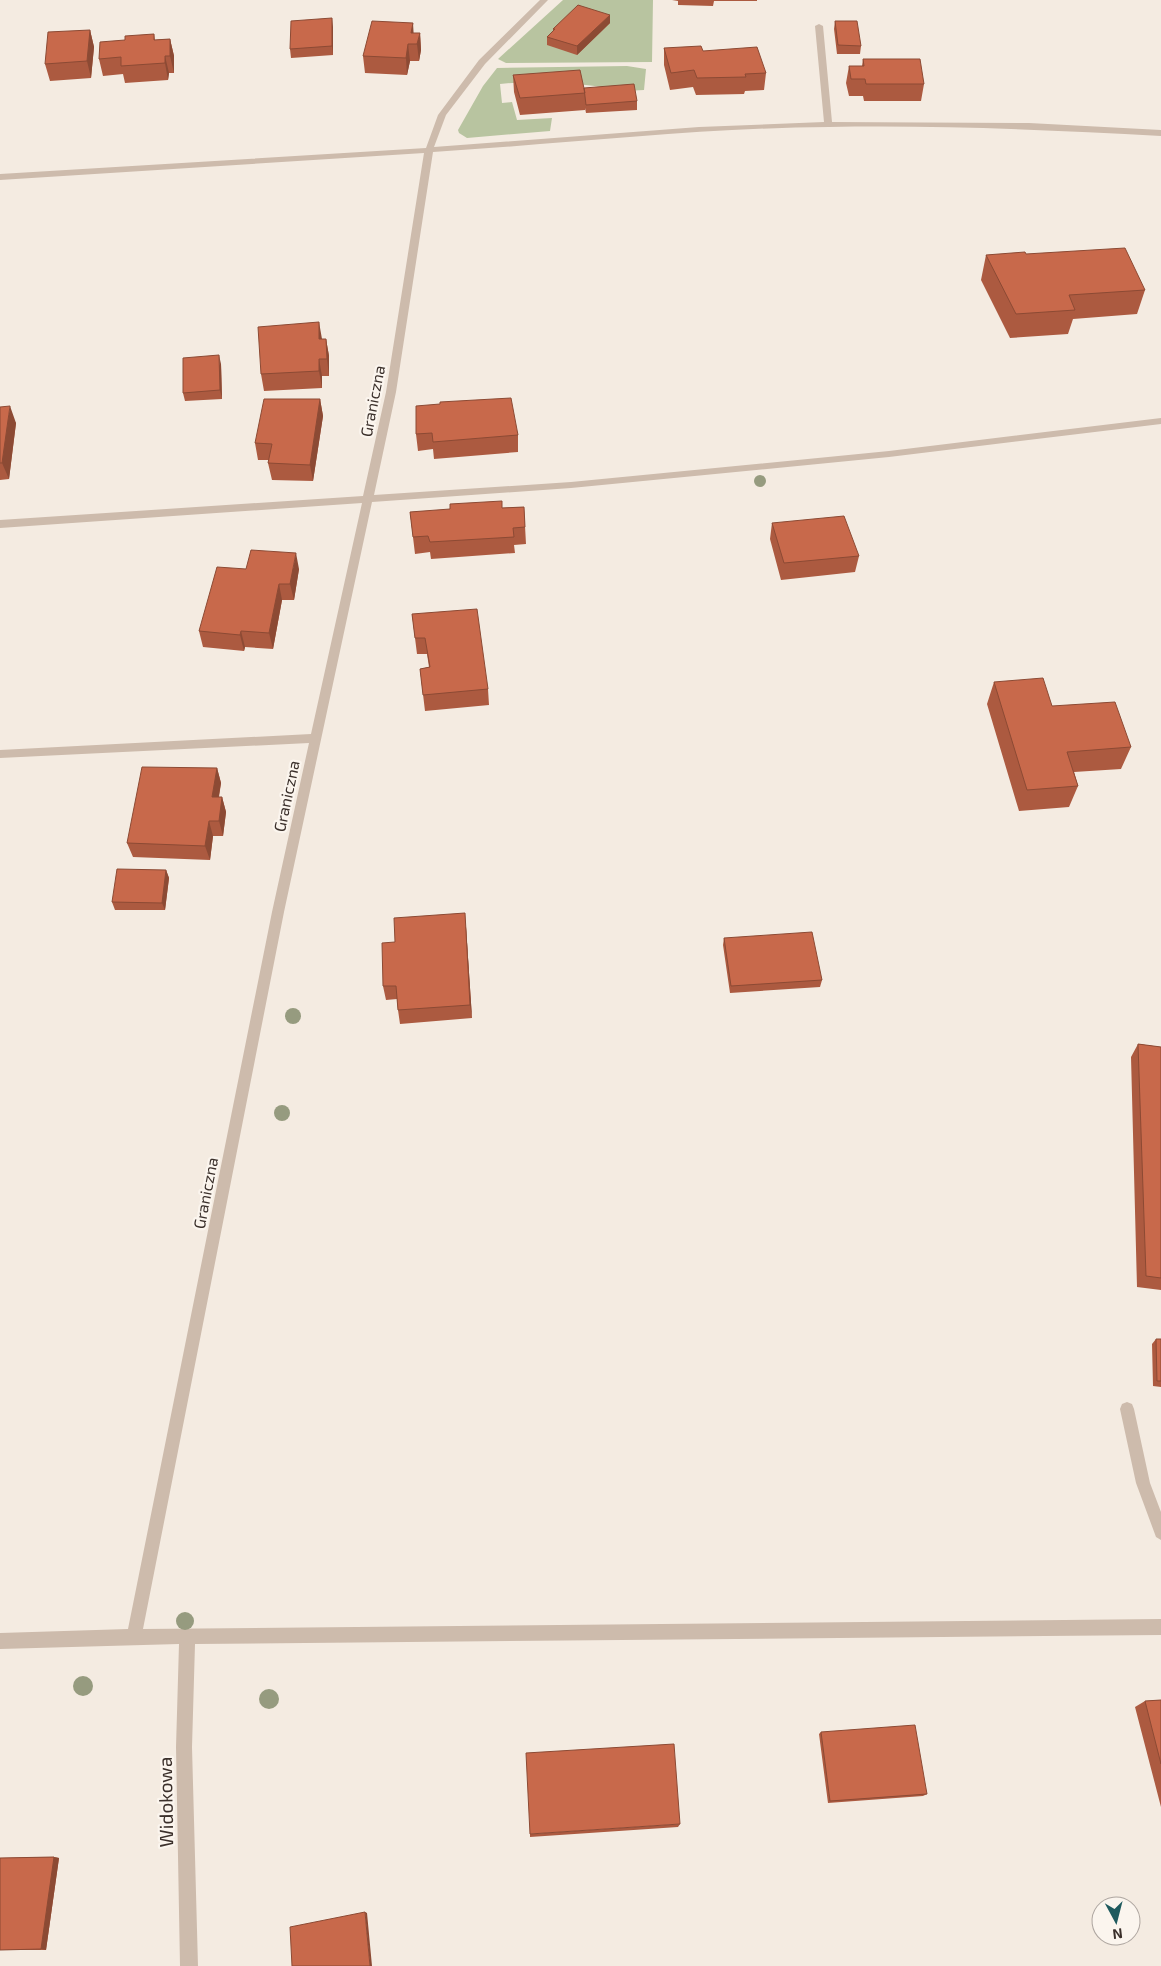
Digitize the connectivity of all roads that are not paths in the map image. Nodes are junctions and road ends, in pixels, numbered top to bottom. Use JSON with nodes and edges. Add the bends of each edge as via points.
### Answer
{"nodes":[{"id":1,"x":544,"y":0,"type":"edge"},
{"id":2,"x":819,"y":26,"type":"dead end"},
{"id":3,"x":828,"y":124,"type":"junction"},
{"id":4,"x":1161,"y":133,"type":"edge"},
{"id":5,"x":429,"y":150,"type":"junction"},
{"id":6,"x":0,"y":177,"type":"edge"},
{"id":7,"x":1161,"y":421,"type":"edge"},
{"id":8,"x":368,"y":498,"type":"junction"},
{"id":9,"x":0,"y":524,"type":"edge"},
{"id":10,"x":316,"y":738,"type":"junction"},
{"id":11,"x":0,"y":754,"type":"edge"},
{"id":12,"x":1127,"y":1409,"type":"dead end"},
{"id":13,"x":1161,"y":1532,"type":"edge"},
{"id":14,"x":1161,"y":1627,"type":"edge"},
{"id":15,"x":187,"y":1636,"type":"junction"},
{"id":16,"x":134,"y":1637,"type":"junction"},
{"id":17,"x":0,"y":1641,"type":"edge"},
{"id":18,"x":189,"y":1966,"type":"edge"}],
"edges":[{"from":1,"to":5,"type":"street","name":"Graniczna","via":[[482,62],[442,115]]},
{"from":2,"to":3,"type":"street"},
{"from":3,"to":4,"type":"street","via":[[1029,126]]},
{"from":3,"to":5,"type":"street"},
{"from":5,"to":6,"type":"street"},
{"from":5,"to":8,"type":"street","name":"Graniczna","via":[[391,392]]},
{"from":7,"to":8,"type":"street","via":[[798,464],[571,486]]},
{"from":8,"to":9,"type":"street"},
{"from":8,"to":10,"type":"street","name":"Graniczna"},
{"from":10,"to":11,"type":"street"},
{"from":10,"to":16,"type":"street","name":"Graniczna","via":[[278,912]]},
{"from":12,"to":13,"type":"street","via":[[1143,1482]]},
{"from":14,"to":15,"type":"street"},
{"from":15,"to":16,"type":"street"},
{"from":15,"to":18,"type":"street","name":"Widokowa","via":[[184,1747]]},
{"from":16,"to":17,"type":"street"}]}
